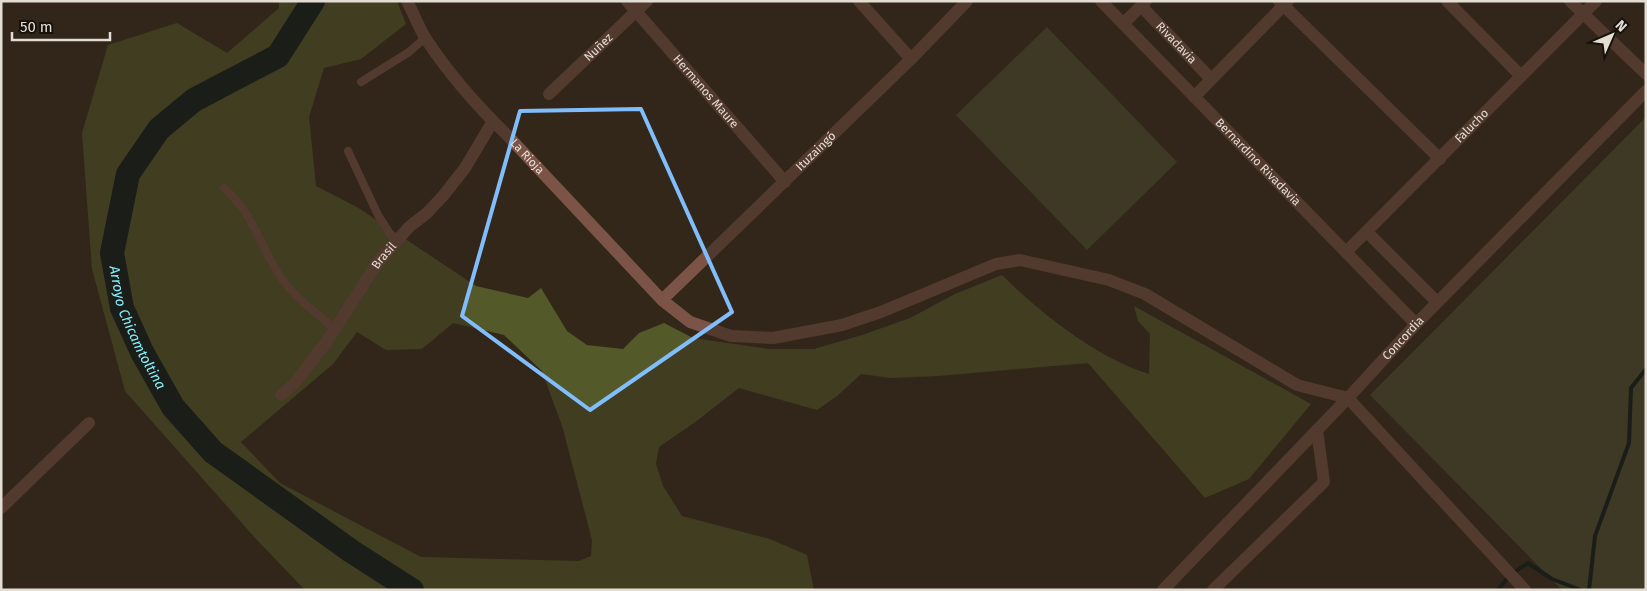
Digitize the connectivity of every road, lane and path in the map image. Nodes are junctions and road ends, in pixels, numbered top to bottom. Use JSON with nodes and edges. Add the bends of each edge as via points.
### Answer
{"nodes":[{"id":1,"x":408,"y":1,"type":"edge"},
{"id":2,"x":627,"y":1,"type":"edge"},
{"id":3,"x":647,"y":1,"type":"edge"},
{"id":4,"x":859,"y":1,"type":"edge"},
{"id":5,"x":967,"y":1,"type":"edge"},
{"id":6,"x":1101,"y":1,"type":"edge"},
{"id":7,"x":1447,"y":1,"type":"edge"},
{"id":8,"x":1570,"y":1,"type":"edge"},
{"id":9,"x":1596,"y":1,"type":"edge"},
{"id":10,"x":1284,"y":3,"type":"edge"},
{"id":11,"x":1143,"y":4,"type":"edge"},
{"id":12,"x":636,"y":12,"type":"junction"},
{"id":13,"x":1583,"y":14,"type":"junction"},
{"id":14,"x":1123,"y":24,"type":"junction"},
{"id":15,"x":425,"y":38,"type":"junction"},
{"id":16,"x":911,"y":59,"type":"junction"},
{"id":17,"x":1646,"y":74,"type":"edge"},
{"id":18,"x":1522,"y":76,"type":"junction"},
{"id":19,"x":1212,"y":79,"type":"junction"},
{"id":20,"x":361,"y":82,"type":"dead end"},
{"id":21,"x":1646,"y":91,"type":"edge"},
{"id":22,"x":550,"y":94,"type":"dead end"},
{"id":23,"x":1194,"y":97,"type":"junction"},
{"id":24,"x":493,"y":121,"type":"junction"},
{"id":25,"x":348,"y":151,"type":"dead end"},
{"id":26,"x":1440,"y":159,"type":"junction"},
{"id":27,"x":785,"y":182,"type":"junction"},
{"id":28,"x":224,"y":188,"type":"dead end"},
{"id":29,"x":1367,"y":232,"type":"junction"},
{"id":30,"x":396,"y":243,"type":"junction"},
{"id":31,"x":1346,"y":252,"type":"junction"},
{"id":32,"x":662,"y":300,"type":"junction"},
{"id":33,"x":1437,"y":302,"type":"junction"},
{"id":34,"x":1416,"y":324,"type":"junction"},
{"id":35,"x":335,"y":329,"type":"junction"},
{"id":36,"x":280,"y":395,"type":"dead end"},
{"id":37,"x":1348,"y":398,"type":"junction"},
{"id":38,"x":89,"y":424,"type":"dead end"},
{"id":39,"x":1317,"y":430,"type":"junction"},
{"id":40,"x":1,"y":508,"type":"edge"},
{"id":41,"x":1163,"y":590,"type":"edge"},
{"id":42,"x":1214,"y":590,"type":"edge"},
{"id":43,"x":1525,"y":590,"type":"edge"}],
"edges":[{"from":1,"to":15,"type":"street","name":"La Rioja"},
{"from":2,"to":12,"type":"street","name":"Hermanos Maure"},
{"from":3,"to":12,"type":"street","name":"Nuñez"},
{"from":4,"to":16,"type":"street"},
{"from":5,"to":16,"type":"street","name":"Ituzaingó"},
{"from":6,"to":14,"type":"street","name":"Bernardino Rivadavia"},
{"from":7,"to":18,"type":"street"},
{"from":8,"to":13,"type":"street"},
{"from":9,"to":13,"type":"street","name":"Falucho"},
{"from":10,"to":19,"type":"street"},
{"from":10,"to":26,"type":"street"},
{"from":11,"to":14,"type":"street"},
{"from":11,"to":19,"type":"street","name":"Rivadavia"},
{"from":12,"to":22,"type":"street","name":"Nuñez"},
{"from":12,"to":27,"type":"street","name":"Hermanos Maure"},
{"from":13,"to":17,"type":"street"},
{"from":13,"to":18,"type":"street","name":"Falucho"},
{"from":14,"to":23,"type":"street","name":"Bernardino Rivadavia"},
{"from":15,"to":20,"type":"lane"},
{"from":15,"to":24,"type":"street","name":"La Rioja","via":[[451,74]]},
{"from":16,"to":27,"type":"street","name":"Ituzaingó"},
{"from":18,"to":26,"type":"street","name":"Falucho"},
{"from":19,"to":23,"type":"street"},
{"from":21,"to":33,"type":"street","name":"Concordia"},
{"from":23,"to":31,"type":"street","name":"Bernardino Rivadavia"},
{"from":24,"to":30,"type":"street","name":"Brasil","via":[[465,168],[443,196]]},
{"from":24,"to":32,"type":"street","name":"La Rioja"},
{"from":25,"to":30,"type":"lane","via":[[378,215]]},
{"from":26,"to":29,"type":"street","name":"Falucho"},
{"from":27,"to":32,"type":"street","name":"Ituzaingó"},
{"from":28,"to":35,"type":"lane","via":[[236,198],[251,220],[282,279]]},
{"from":29,"to":31,"type":"street","name":"Falucho"},
{"from":29,"to":33,"type":"street"},
{"from":30,"to":35,"type":"street","name":"Brasil","via":[[378,262]]},
{"from":31,"to":34,"type":"street","name":"Bernardino Rivadavia"},
{"from":32,"to":37,"type":"street","name":"La Rioja","via":[[690,322],[731,336],[773,338],[842,326],[996,264],[1020,260],[1109,280],[1146,294],[1297,385]]},
{"from":33,"to":34,"type":"street","name":"Concordia"},
{"from":34,"to":37,"type":"street","name":"Concordia"},
{"from":35,"to":36,"type":"street","name":"Brasil","via":[[294,384]]},
{"from":37,"to":39,"type":"street","name":"Concordia"},
{"from":37,"to":43,"type":"street"},
{"from":38,"to":40,"type":"street"},
{"from":39,"to":41,"type":"street","name":"Concordia"},
{"from":39,"to":42,"type":"street","via":[[1324,482]]}]}
